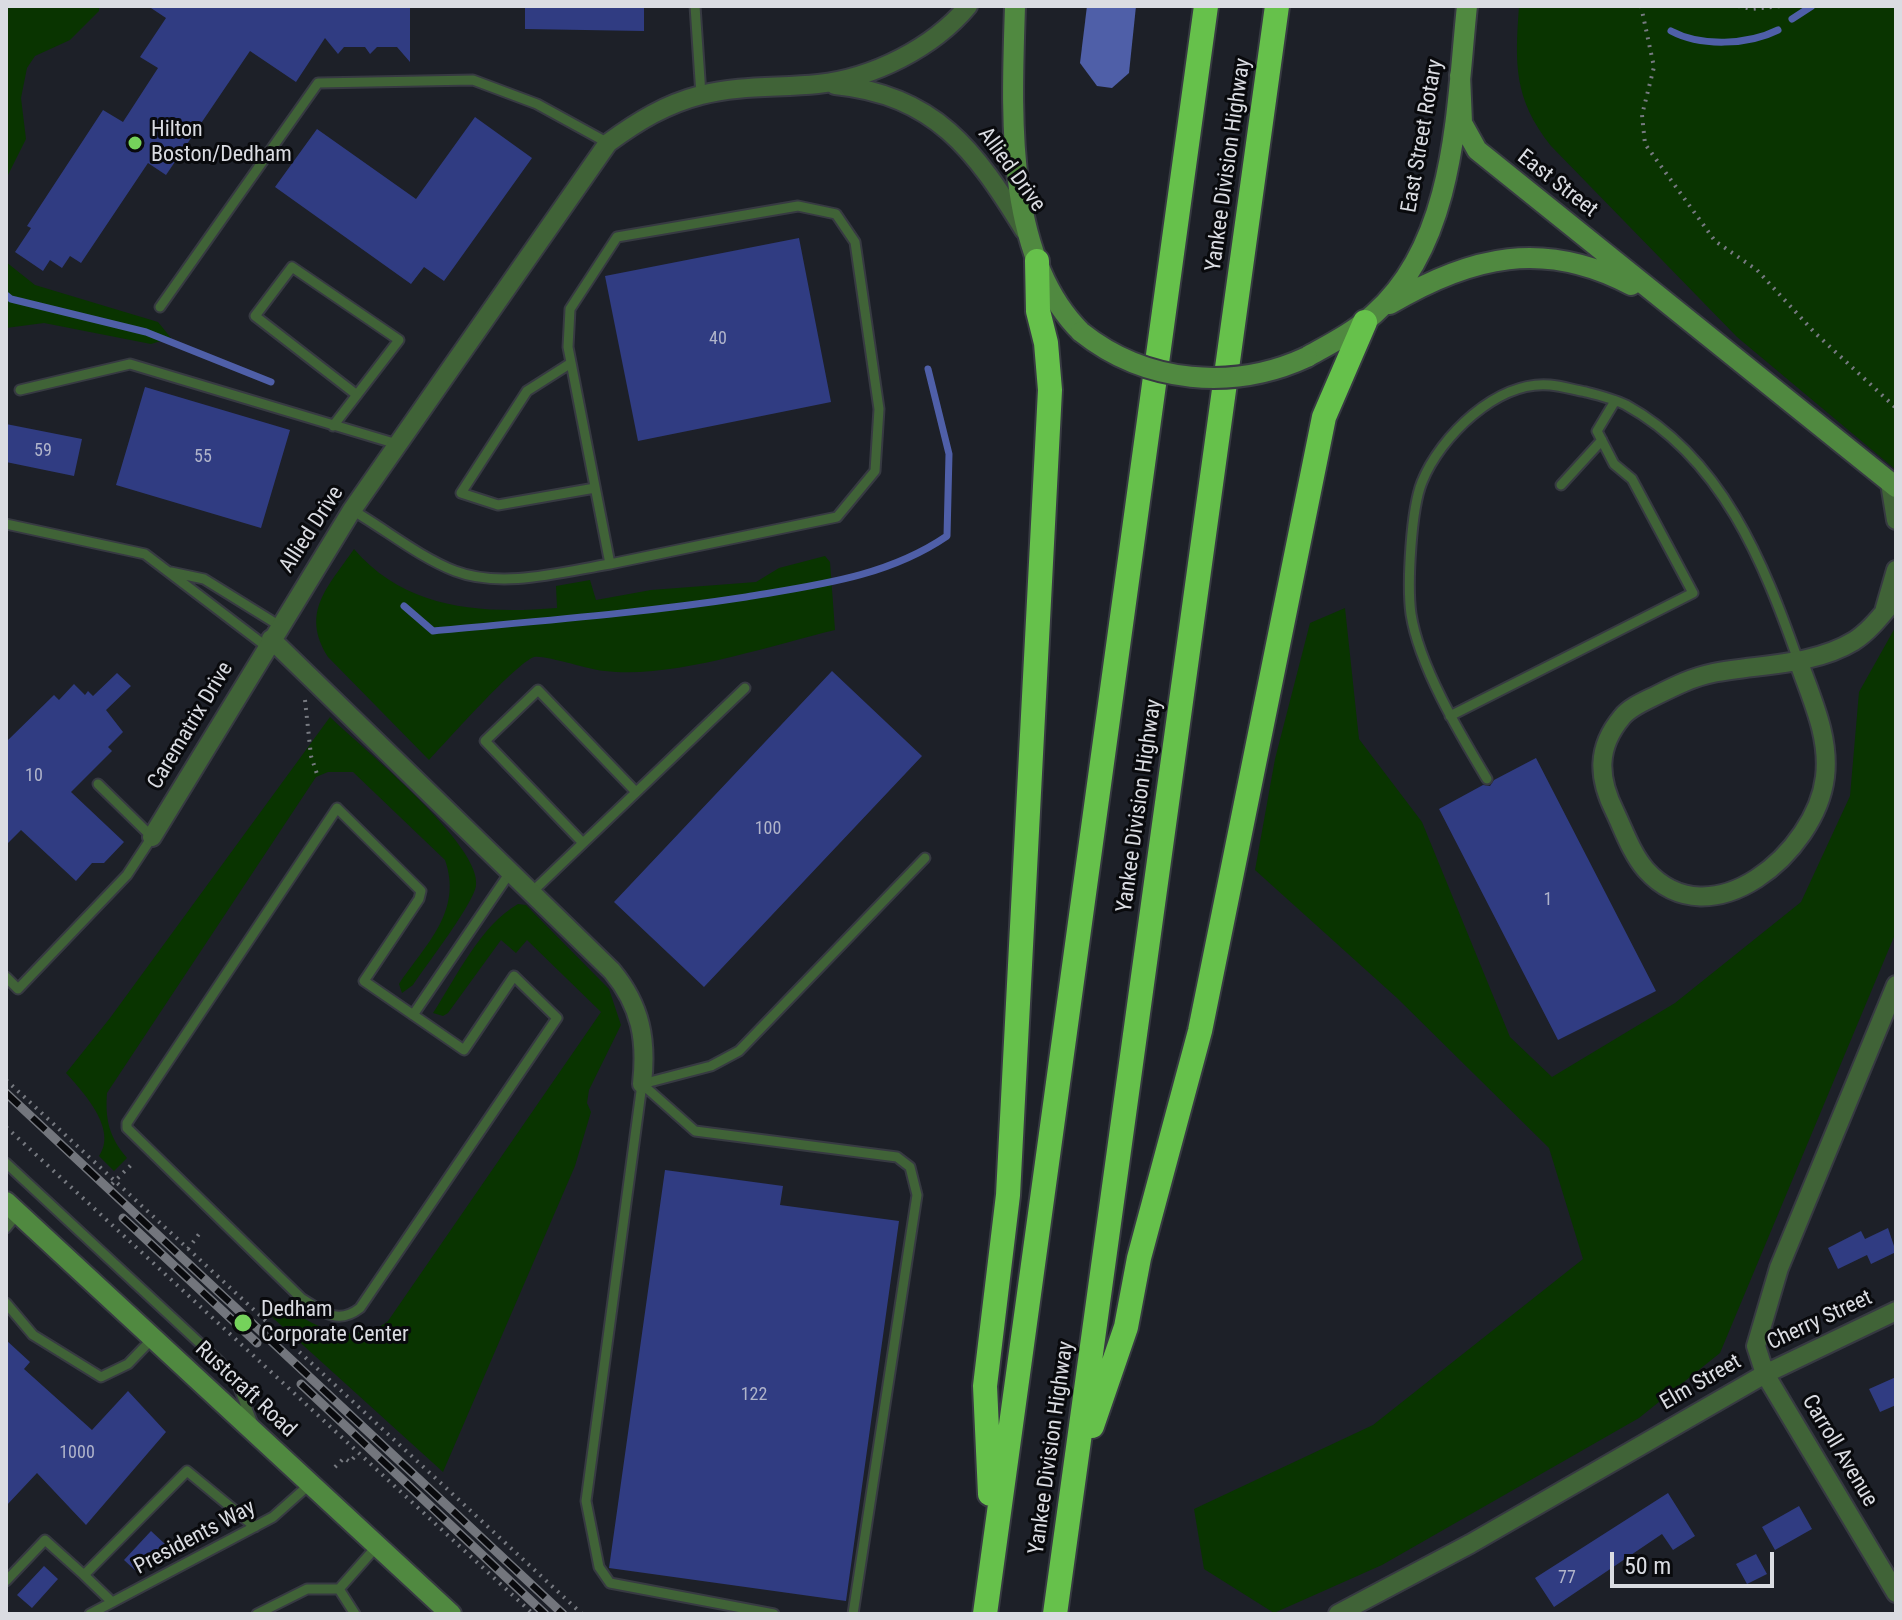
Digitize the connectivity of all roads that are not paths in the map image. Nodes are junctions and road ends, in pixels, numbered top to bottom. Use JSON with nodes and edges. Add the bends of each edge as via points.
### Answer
{"nodes":[{"id":1,"x":695,"y":6,"type":"edge"},
{"id":2,"x":968,"y":6,"type":"edge"},
{"id":3,"x":1015,"y":6,"type":"edge"},
{"id":4,"x":1206,"y":6,"type":"edge"},
{"id":5,"x":1277,"y":6,"type":"edge"},
{"id":6,"x":1467,"y":6,"type":"edge"},
{"id":7,"x":1460,"y":75,"type":"junction"},
{"id":8,"x":820,"y":84,"type":"junction"},
{"id":9,"x":701,"y":95,"type":"junction"},
{"id":10,"x":608,"y":143,"type":"junction"},
{"id":11,"x":1029,"y":237,"type":"junction"},
{"id":12,"x":1037,"y":261,"type":"junction"},
{"id":13,"x":160,"y":307,"type":"dead end"},
{"id":14,"x":1670,"y":308,"type":"junction"},
{"id":15,"x":1371,"y":317,"type":"junction"},
{"id":16,"x":571,"y":363,"type":"junction"},
{"id":17,"x":20,"y":390,"type":"dead end"},
{"id":18,"x":357,"y":395,"type":"junction"},
{"id":19,"x":1615,"y":401,"type":"junction"},
{"id":20,"x":333,"y":426,"type":"junction"},
{"id":21,"x":1602,"y":440,"type":"junction"},
{"id":22,"x":397,"y":444,"type":"junction"},
{"id":23,"x":1561,"y":485,"type":"dead end"},
{"id":24,"x":1893,"y":485,"type":"edge"},
{"id":25,"x":595,"y":488,"type":"junction"},
{"id":26,"x":352,"y":510,"type":"junction"},
{"id":27,"x":1896,"y":520,"type":"edge"},
{"id":28,"x":6,"y":524,"type":"edge"},
{"id":29,"x":610,"y":564,"type":"junction"},
{"id":30,"x":1896,"y":570,"type":"edge"},
{"id":31,"x":171,"y":572,"type":"junction"},
{"id":32,"x":1896,"y":598,"type":"edge"},
{"id":33,"x":1882,"y":614,"type":"junction"},
{"id":34,"x":273,"y":637,"type":"junction"},
{"id":35,"x":1798,"y":660,"type":"junction"},
{"id":36,"x":745,"y":688,"type":"dead end"},
{"id":37,"x":1450,"y":716,"type":"junction"},
{"id":38,"x":1487,"y":779,"type":"dead end"},
{"id":39,"x":98,"y":784,"type":"dead end"},
{"id":40,"x":636,"y":792,"type":"junction"},
{"id":41,"x":152,"y":837,"type":"junction"},
{"id":42,"x":583,"y":843,"type":"junction"},
{"id":43,"x":925,"y":858,"type":"dead end"},
{"id":44,"x":511,"y":871,"type":"junction"},
{"id":45,"x":532,"y":892,"type":"junction"},
{"id":46,"x":6,"y":977,"type":"edge"},
{"id":47,"x":1896,"y":985,"type":"edge"},
{"id":48,"x":413,"y":1015,"type":"junction"},
{"id":49,"x":642,"y":1084,"type":"junction"},
{"id":50,"x":6,"y":1163,"type":"edge"},
{"id":51,"x":10,"y":1214,"type":"edge"},
{"id":52,"x":6,"y":1303,"type":"edge"},
{"id":53,"x":1896,"y":1311,"type":"edge"},
{"id":54,"x":153,"y":1338,"type":"junction"},
{"id":55,"x":1765,"y":1374,"type":"junction"},
{"id":56,"x":257,"y":1435,"type":"junction"},
{"id":57,"x":1074,"y":1481,"type":"junction"},
{"id":58,"x":310,"y":1484,"type":"junction"},
{"id":59,"x":255,"y":1527,"type":"junction"},
{"id":60,"x":377,"y":1546,"type":"junction"},
{"id":61,"x":993,"y":1552,"type":"junction"},
{"id":62,"x":84,"y":1575,"type":"junction"},
{"id":63,"x":6,"y":1581,"type":"edge"},
{"id":64,"x":339,"y":1589,"type":"junction"},
{"id":65,"x":1896,"y":1593,"type":"edge"},
{"id":66,"x":112,"y":1602,"type":"junction"},
{"id":67,"x":90,"y":1614,"type":"edge"},
{"id":68,"x":257,"y":1614,"type":"edge"},
{"id":69,"x":355,"y":1614,"type":"edge"},
{"id":70,"x":451,"y":1614,"type":"edge"},
{"id":71,"x":774,"y":1614,"type":"edge"},
{"id":72,"x":853,"y":1614,"type":"edge"},
{"id":73,"x":985,"y":1614,"type":"edge"},
{"id":74,"x":1055,"y":1614,"type":"edge"},
{"id":75,"x":1338,"y":1614,"type":"edge"}],
"edges":[{"from":1,"to":9,"type":"lane"},
{"from":2,"to":8,"type":"street","name":"Allied Drive","via":[[904,56]]},
{"from":3,"to":11,"type":"main road","name":"East Street Rotary","via":[[1017,164]]},
{"from":4,"to":61,"type":"highway","name":"Yankee Division Highway"},
{"from":5,"to":57,"type":"highway","name":"Yankee Division Highway"},
{"from":6,"to":7,"type":"main road","name":"East Street Rotary"},
{"from":7,"to":14,"type":"main road","name":"East Street","via":[[1462,123],[1477,150]]},
{"from":7,"to":15,"type":"main road","name":"East Street Rotary","via":[[1443,188],[1432,225],[1410,271]]},
{"from":8,"to":9,"type":"street","name":"Allied Drive"},
{"from":8,"to":11,"type":"street","name":"Allied Drive","via":[[887,95],[934,118],[971,151]]},
{"from":9,"to":10,"type":"street","name":"Allied Drive","via":[[664,107]]},
{"from":10,"to":13,"type":"lane","via":[[537,104],[473,80],[318,83]]},
{"from":10,"to":22,"type":"street","name":"Allied Drive"},
{"from":11,"to":12,"type":"main road","name":"East Street Rotary"},
{"from":12,"to":15,"type":"main road","name":"East Street Rotary","bridge":true,"via":[[1059,306],[1081,332],[1133,362],[1196,378],[1247,377],[1307,357]]},
{"from":12,"to":61,"type":"highway","via":[[1038,311],[1050,390],[1008,1195],[985,1386]]},
{"from":14,"to":15,"type":"main road","name":"East Street","via":[[1582,264],[1522,257],[1458,269]]},
{"from":14,"to":24,"type":"main road","name":"East Street"},
{"from":15,"to":57,"type":"highway","via":[[1324,417],[1194,1059],[1142,1247],[1126,1327]]},
{"from":16,"to":25,"type":"lane"},
{"from":16,"to":25,"type":"lane","via":[[527,391],[461,493],[498,505]]},
{"from":16,"to":29,"type":"lane","via":[[570,309],[617,237],[798,206],[836,214],[855,242],[879,409],[875,471],[837,517]]},
{"from":17,"to":20,"type":"lane","via":[[130,364]]},
{"from":18,"to":18,"type":"lane","via":[[399,340],[292,267],[255,316]]},
{"from":18,"to":20,"type":"lane"},
{"from":19,"to":21,"type":"lane","via":[[1597,431]]},
{"from":19,"to":35,"type":"lane","via":[[1682,447],[1728,503],[1770,578]]},
{"from":19,"to":37,"type":"lane","via":[[1548,384],[1530,387],[1473,413],[1431,462],[1420,486],[1409,576],[1411,616]]},
{"from":20,"to":22,"type":"lane"},
{"from":21,"to":23,"type":"lane"},
{"from":21,"to":37,"type":"lane","via":[[1614,464],[1632,479],[1693,593]]},
{"from":22,"to":26,"type":"street","name":"Allied Drive"},
{"from":24,"to":27,"type":"street"},
{"from":25,"to":29,"type":"lane"},
{"from":26,"to":29,"type":"lane","via":[[454,571],[536,577]]},
{"from":26,"to":34,"type":"street","name":"Allied Drive"},
{"from":28,"to":31,"type":"lane","via":[[126,548]]},
{"from":30,"to":33,"type":"street"},
{"from":31,"to":34,"type":"lane","via":[[203,601]]},
{"from":31,"to":34,"type":"lane","via":[[204,579]]},
{"from":32,"to":33,"type":"street"},
{"from":33,"to":35,"type":"street","via":[[1853,641]]},
{"from":34,"to":41,"type":"street","name":"Carematrix Drive"},
{"from":34,"to":44,"type":"street"},
{"from":35,"to":35,"type":"street","via":[[1682,683],[1623,715],[1605,743],[1601,775],[1637,857],[1648,872],[1679,892],[1707,897],[1762,877],[1786,857],[1804,831],[1825,778],[1825,741]]},
{"from":36,"to":40,"type":"lane"},
{"from":37,"to":38,"type":"lane"},
{"from":39,"to":41,"type":"lane"},
{"from":40,"to":42,"type":"lane"},
{"from":40,"to":42,"type":"lane","via":[[538,690],[485,741]]},
{"from":41,"to":46,"type":"lane","via":[[127,875],[18,989]]},
{"from":42,"to":45,"type":"lane"},
{"from":43,"to":49,"type":"lane","via":[[739,1051],[711,1066]]},
{"from":44,"to":45,"type":"street"},
{"from":44,"to":48,"type":"lane"},
{"from":45,"to":49,"type":"street","via":[[627,990],[646,1052]]},
{"from":47,"to":55,"type":"street","name":"Elm Street","via":[[1770,1293],[1756,1346]]},
{"from":48,"to":48,"type":"lane","via":[[364,981],[421,891],[337,808],[127,1123],[131,1135],[301,1298],[330,1316],[342,1318],[360,1308],[557,1018],[514,976],[464,1050]]},
{"from":49,"to":71,"type":"lane","via":[[586,1501],[599,1567],[610,1583]]},
{"from":49,"to":72,"type":"lane","via":[[695,1131],[897,1157],[910,1167],[917,1195]]},
{"from":50,"to":56,"type":"lane","via":[[220,1362],[239,1388]]},
{"from":51,"to":54,"type":"main road","name":"Rustcraft Road"},
{"from":52,"to":54,"type":"lane","via":[[33,1335],[101,1377],[128,1364]]},
{"from":53,"to":55,"type":"street","name":"Cherry Street"},
{"from":54,"to":56,"type":"main road","name":"Rustcraft Road"},
{"from":55,"to":65,"type":"street","name":"Carroll Avenue"},
{"from":55,"to":75,"type":"street","name":"Elm Street"},
{"from":56,"to":58,"type":"main road","name":"Rustcraft Road"},
{"from":57,"to":74,"type":"highway","name":"Yankee Division Highway"},
{"from":58,"to":59,"type":"lane","name":"Presidents Way"},
{"from":58,"to":60,"type":"main road","name":"Rustcraft Road"},
{"from":59,"to":62,"type":"lane","via":[[187,1471]]},
{"from":59,"to":66,"type":"lane","name":"Presidents Way"},
{"from":60,"to":64,"type":"lane"},
{"from":60,"to":70,"type":"main road","name":"Rustcraft Road"},
{"from":61,"to":73,"type":"highway","name":"Yankee Division Highway"},
{"from":62,"to":63,"type":"lane","via":[[45,1540]]},
{"from":62,"to":66,"type":"lane"},
{"from":64,"to":68,"type":"lane","via":[[307,1589]]},
{"from":64,"to":69,"type":"lane"},
{"from":66,"to":67,"type":"lane","name":"Presidents Way"}]}
